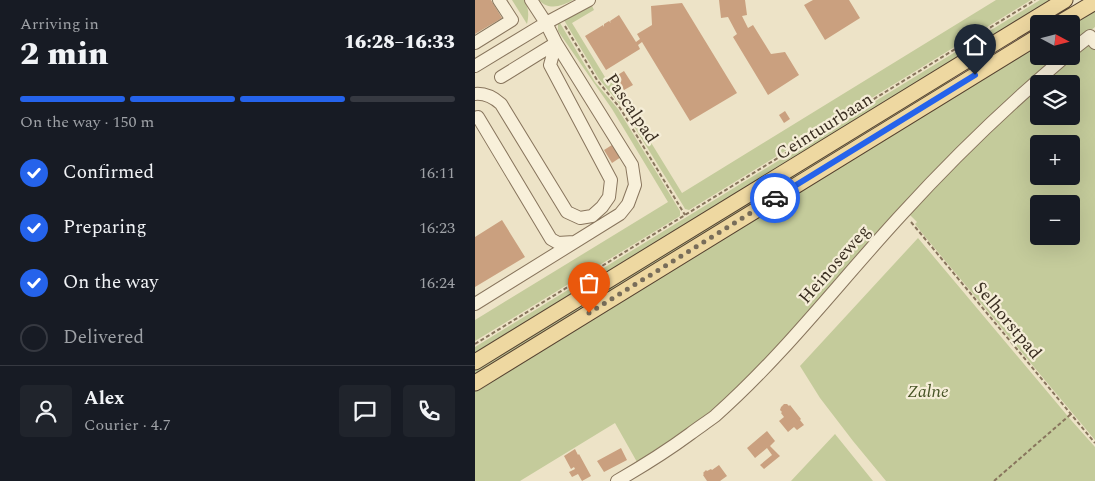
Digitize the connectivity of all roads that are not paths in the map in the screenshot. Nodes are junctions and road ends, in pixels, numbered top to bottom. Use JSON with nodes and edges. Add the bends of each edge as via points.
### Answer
{"nodes":[{"id":1,"x":499,"y":0,"type":"edge"},
{"id":2,"x":531,"y":0,"type":"edge"},
{"id":3,"x":589,"y":0,"type":"edge"},
{"id":4,"x":1065,"y":0,"type":"edge"},
{"id":5,"x":1095,"y":2,"type":"edge"},
{"id":6,"x":1074,"y":15,"type":"edge"},
{"id":7,"x":546,"y":23,"type":"junction"},
{"id":8,"x":1030,"y":42,"type":"edge"},
{"id":9,"x":475,"y":43,"type":"edge"},
{"id":10,"x":1095,"y":43,"type":"edge"},
{"id":11,"x":556,"y":44,"type":"junction"},
{"id":12,"x":1080,"y":44,"type":"edge"},
{"id":13,"x":1055,"y":65,"type":"edge"},
{"id":14,"x":475,"y":66,"type":"edge"},
{"id":15,"x":501,"y":77,"type":"dead end"},
{"id":16,"x":475,"y":94,"type":"edge"},
{"id":17,"x":475,"y":118,"type":"edge"},
{"id":18,"x":575,"y":242,"type":"junction"},
{"id":19,"x":475,"y":304,"type":"edge"},
{"id":20,"x":475,"y":362,"type":"edge"},
{"id":21,"x":475,"y":383,"type":"edge"},
{"id":22,"x":617,"y":481,"type":"edge"}],
"edges":[{"from":1,"to":9,"type":"street","via":[[512,20]]},
{"from":2,"to":7,"type":"street"},
{"from":3,"to":7,"type":"street"},
{"from":4,"to":20,"type":"main road","name":"Ceintuurbaan"},
{"from":5,"to":6,"type":"main road"},
{"from":7,"to":11,"type":"street"},
{"from":7,"to":14,"type":"street"},
{"from":8,"to":21,"type":"main road","name":"Ceintuurbaan"},
{"from":10,"to":12,"type":"street","via":[[1090,36]]},
{"from":11,"to":15,"type":"street"},
{"from":11,"to":16,"type":"street","via":[[550,65],[611,180],[609,196],[592,216],[580,218],[567,212],[501,104],[491,97]]},
{"from":11,"to":18,"type":"street","via":[[632,165],[635,184],[628,204],[619,214]]},
{"from":13,"to":22,"type":"street","name":"Heinoseweg","via":[[981,132],[902,214],[744,389],[713,417]]},
{"from":17,"to":18,"type":"street","via":[[478,117],[551,239],[558,243]]},
{"from":18,"to":19,"type":"street"}]}
